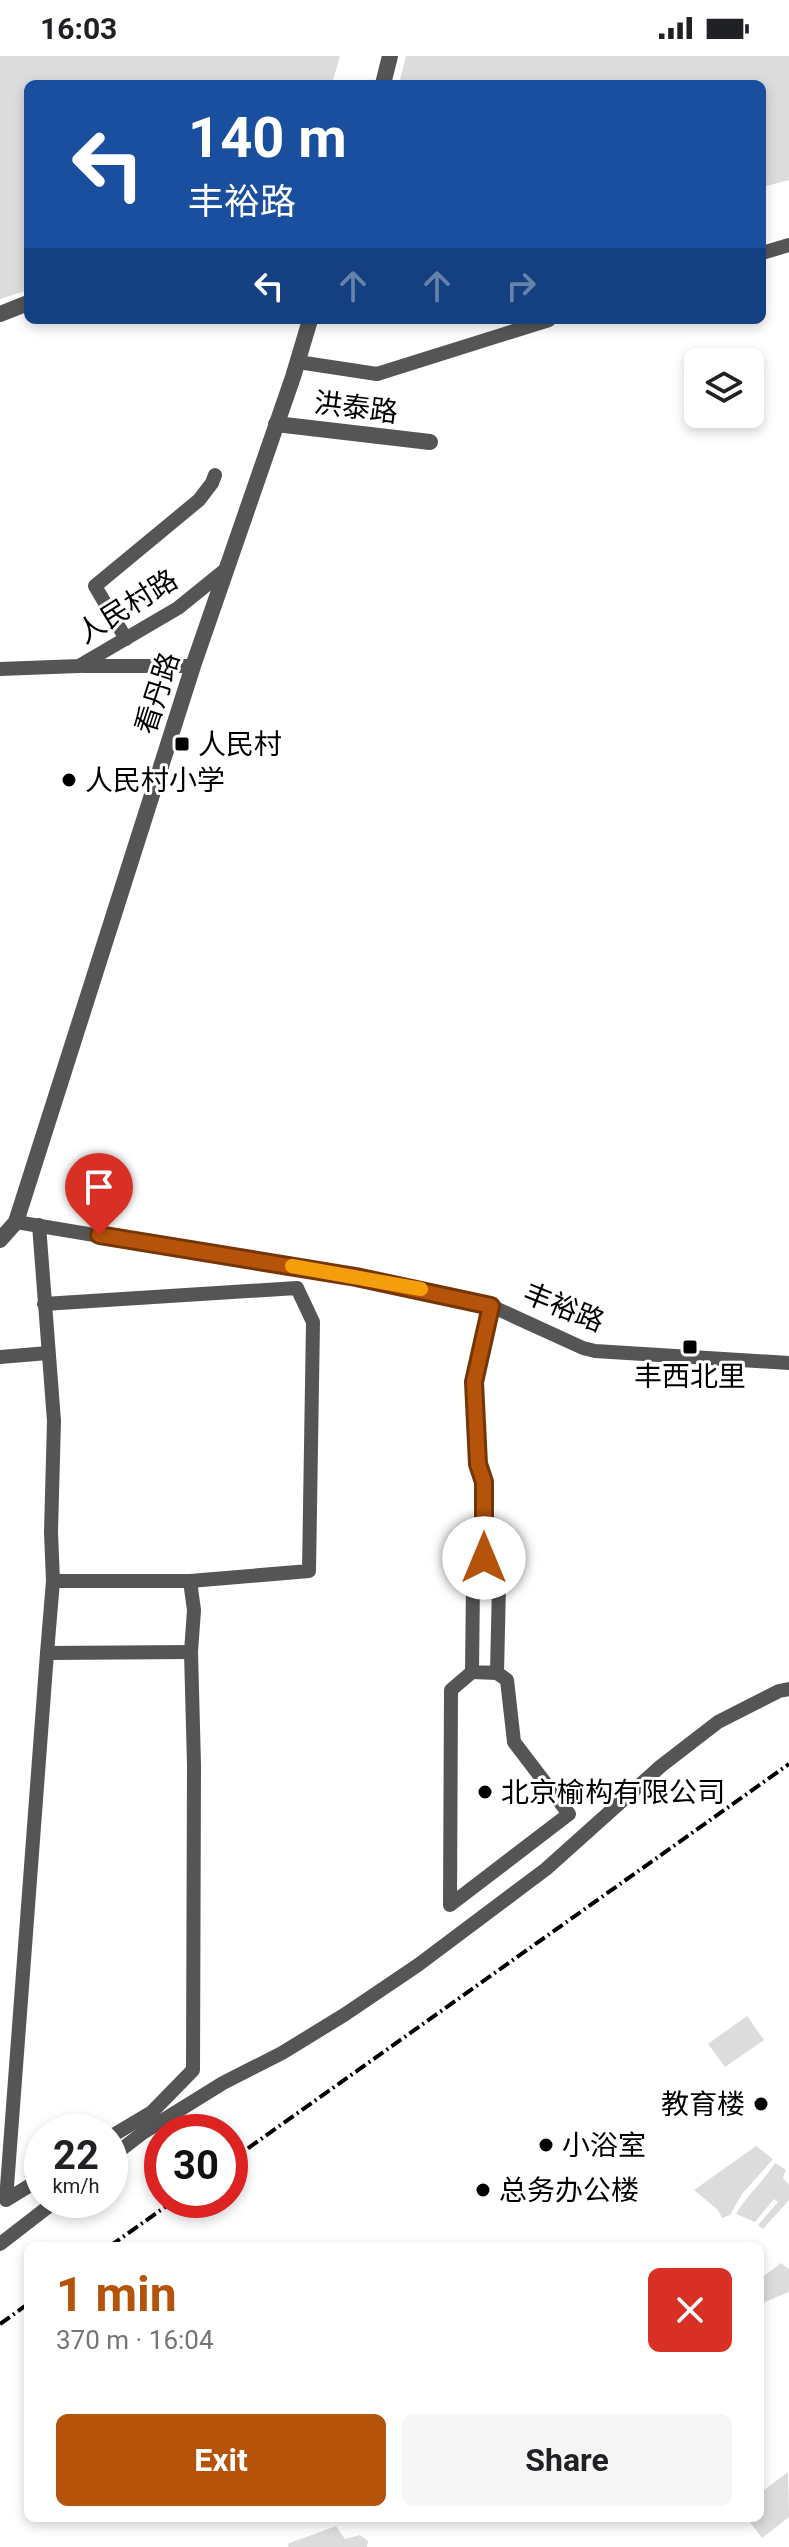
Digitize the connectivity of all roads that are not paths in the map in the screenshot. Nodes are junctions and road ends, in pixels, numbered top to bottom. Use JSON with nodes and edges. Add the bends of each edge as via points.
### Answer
{"nodes":[{"id":1,"x":390,"y":56,"type":"edge"},
{"id":2,"x":384,"y":80,"type":"edge"},
{"id":3,"x":789,"y":245,"type":"edge"},
{"id":4,"x":766,"y":252,"type":"edge"},
{"id":5,"x":24,"y":305,"type":"edge"},
{"id":6,"x":0,"y":314,"type":"edge"},
{"id":7,"x":24,"y":316,"type":"edge"},
{"id":8,"x":309,"y":324,"type":"edge"},
{"id":9,"x":536,"y":324,"type":"edge"},
{"id":10,"x":0,"y":325,"type":"edge"},
{"id":11,"x":298,"y":362,"type":"junction"},
{"id":12,"x":276,"y":424,"type":"junction"},
{"id":13,"x":430,"y":442,"type":"dead end"},
{"id":14,"x":215,"y":475,"type":"dead end"},
{"id":15,"x":225,"y":570,"type":"junction"},
{"id":16,"x":126,"y":639,"type":"junction"},
{"id":17,"x":79,"y":666,"type":"junction"},
{"id":18,"x":193,"y":666,"type":"junction"},
{"id":19,"x":0,"y":669,"type":"edge"},
{"id":20,"x":16,"y":1222,"type":"junction"},
{"id":21,"x":39,"y":1225,"type":"junction"},
{"id":22,"x":0,"y":1240,"type":"edge"},
{"id":23,"x":44,"y":1304,"type":"junction"},
{"id":24,"x":491,"y":1306,"type":"junction"},
{"id":25,"x":48,"y":1353,"type":"junction"},
{"id":26,"x":0,"y":1357,"type":"edge"},
{"id":27,"x":789,"y":1363,"type":"edge"},
{"id":28,"x":53,"y":1581,"type":"junction"},
{"id":29,"x":190,"y":1581,"type":"junction"},
{"id":30,"x":484,"y":1583,"type":"junction"},
{"id":31,"x":191,"y":1652,"type":"junction"},
{"id":32,"x":47,"y":1653,"type":"junction"},
{"id":33,"x":472,"y":1672,"type":"junction"},
{"id":34,"x":497,"y":1673,"type":"junction"},
{"id":35,"x":789,"y":1689,"type":"edge"},
{"id":36,"x":128,"y":2126,"type":"edge"},
{"id":37,"x":128,"y":2144,"type":"edge"},
{"id":38,"x":24,"y":2188,"type":"edge"},
{"id":39,"x":3,"y":2200,"type":"edge"},
{"id":40,"x":34,"y":2218,"type":"edge"},
{"id":41,"x":0,"y":2244,"type":"edge"}],
"edges":[{"from":1,"to":2,"type":"street"},
{"from":3,"to":4,"type":"street"},
{"from":5,"to":6,"type":"street"},
{"from":7,"to":10,"type":"street"},
{"from":8,"to":11,"type":"street","name":"看丹路"},
{"from":9,"to":11,"type":"street","via":[[377,374]]},
{"from":11,"to":12,"type":"street","name":"看丹路"},
{"from":12,"to":13,"type":"street","name":"洪泰路"},
{"from":12,"to":15,"type":"street","name":"看丹路"},
{"from":14,"to":16,"type":"street","via":[[199,500],[95,586]]},
{"from":15,"to":16,"type":"street","name":"人民村路","via":[[178,608]]},
{"from":15,"to":18,"type":"street","name":"看丹路"},
{"from":16,"to":17,"type":"street","name":"人民村路"},
{"from":17,"to":18,"type":"street"},
{"from":17,"to":19,"type":"street","name":"人民村路"},
{"from":18,"to":20,"type":"street","name":"看丹路"},
{"from":20,"to":21,"type":"street","name":"丰裕路"},
{"from":20,"to":22,"type":"street"},
{"from":21,"to":23,"type":"street"},
{"from":21,"to":24,"type":"street","name":"丰裕路","via":[[356,1277]]},
{"from":23,"to":25,"type":"street"},
{"from":23,"to":29,"type":"street","via":[[297,1288],[313,1322],[309,1571]]},
{"from":24,"to":27,"type":"street","name":"丰裕路","via":[[583,1348]]},
{"from":24,"to":30,"type":"street","via":[[474,1382],[478,1464],[484,1482]]},
{"from":25,"to":26,"type":"street"},
{"from":25,"to":28,"type":"street","via":[[54,1421]]},
{"from":28,"to":29,"type":"street"},
{"from":28,"to":32,"type":"street"},
{"from":29,"to":31,"type":"street"},
{"from":30,"to":33,"type":"street","via":[[473,1583]]},
{"from":30,"to":34,"type":"street","via":[[499,1584]]},
{"from":31,"to":32,"type":"street"},
{"from":31,"to":36,"type":"street","via":[[193,2070],[152,2112]]},
{"from":32,"to":39,"type":"street"},
{"from":33,"to":34,"type":"street"},
{"from":33,"to":34,"type":"street","via":[[451,1690],[450,1905],[569,1814],[514,1742],[507,1680]]},
{"from":35,"to":37,"type":"street","via":[[718,1722],[546,1869],[418,1965]]},
{"from":38,"to":39,"type":"street"},
{"from":40,"to":41,"type":"street"}]}
